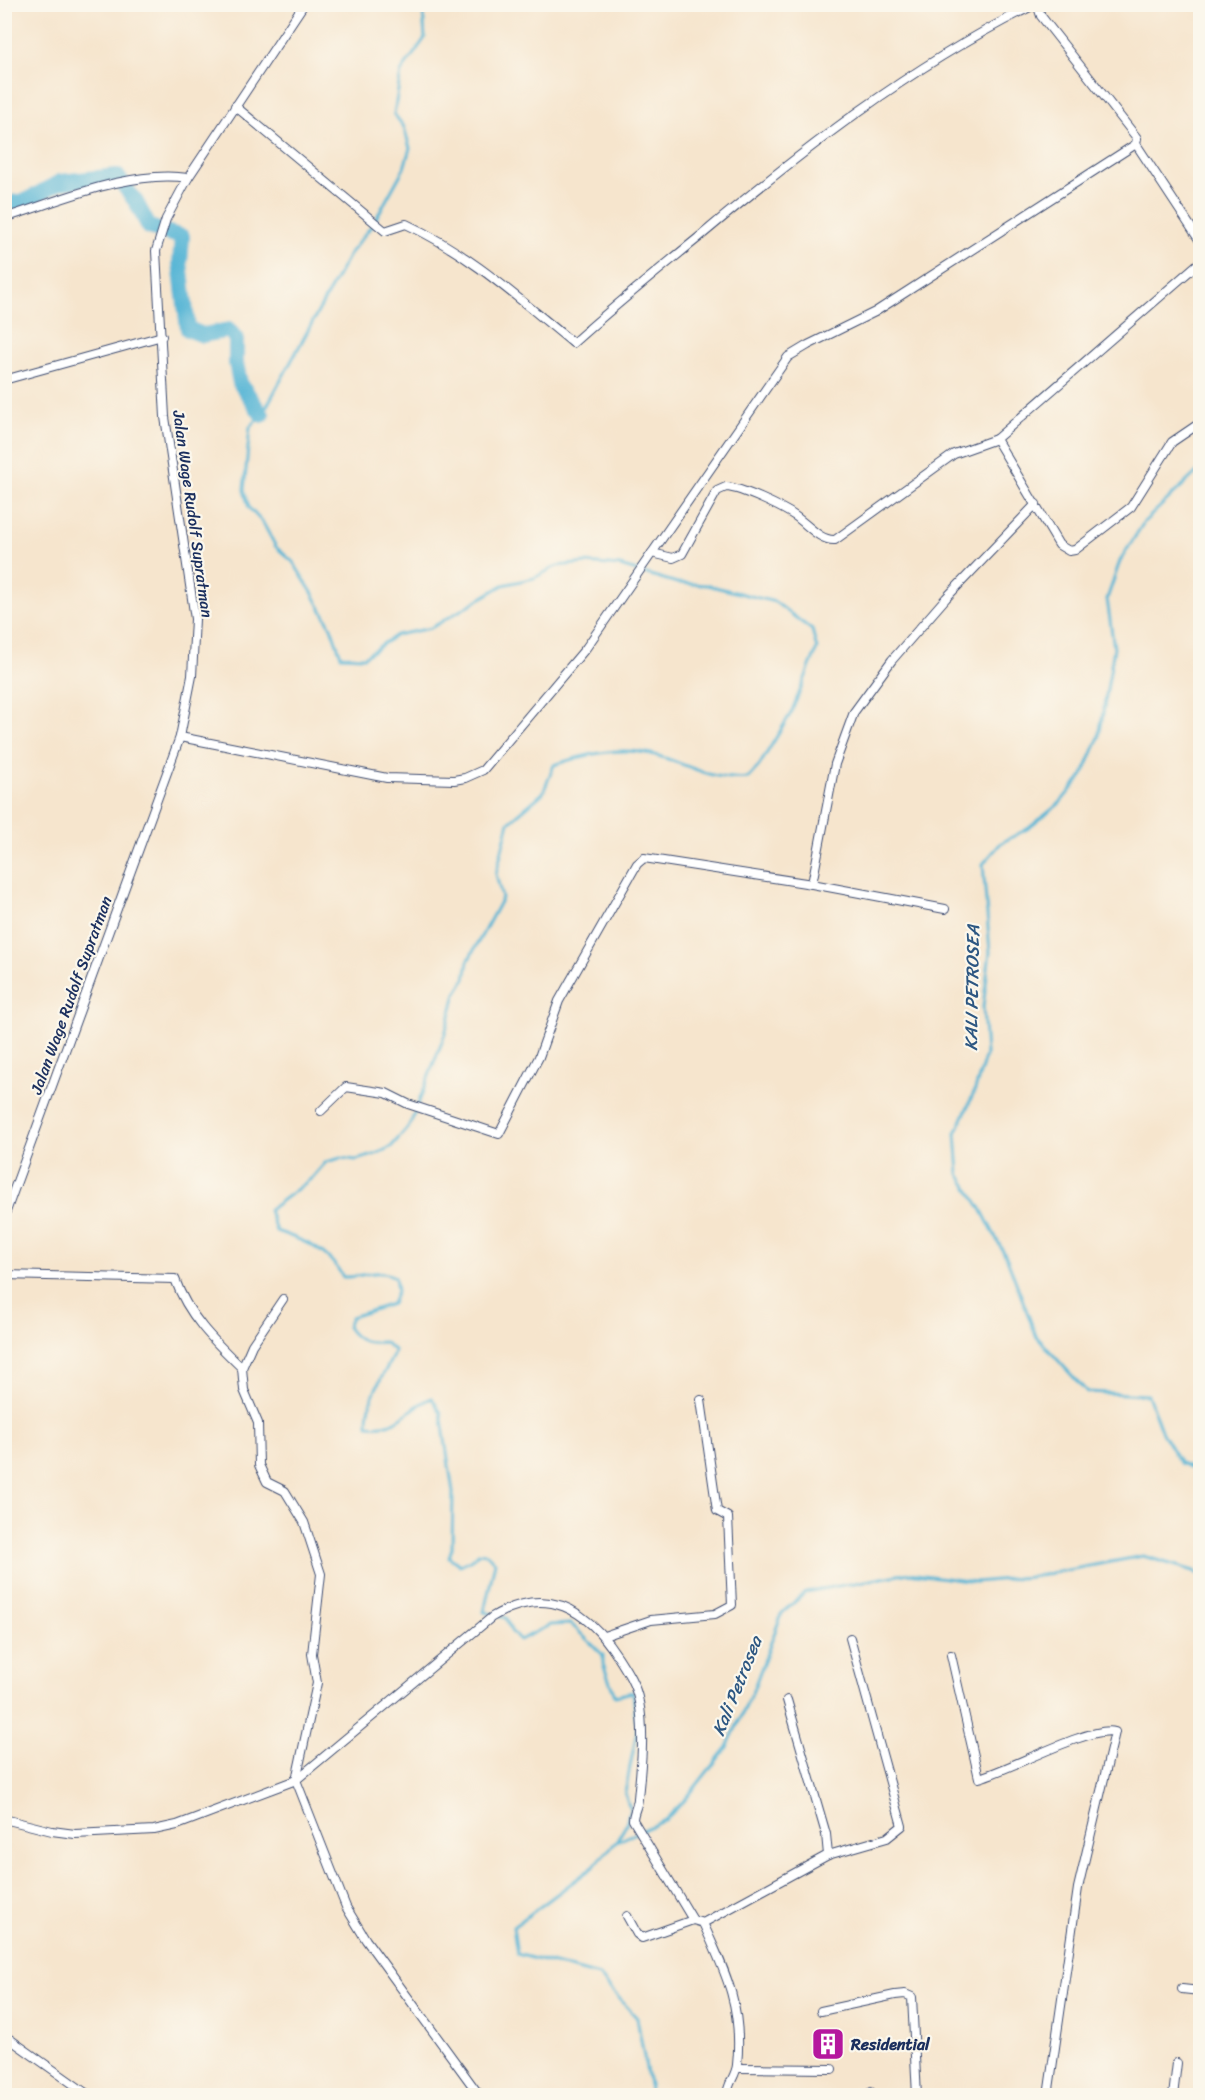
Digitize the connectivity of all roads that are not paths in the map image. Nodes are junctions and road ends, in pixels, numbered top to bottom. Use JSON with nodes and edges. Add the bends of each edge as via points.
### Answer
{"nodes":[{"id":1,"x":304,"y":4,"type":"edge"},
{"id":2,"x":1035,"y":5,"type":"edge"},
{"id":3,"x":235,"y":106,"type":"junction"},
{"id":4,"x":1136,"y":144,"type":"junction"},
{"id":5,"x":188,"y":178,"type":"junction"},
{"id":6,"x":4,"y":218,"type":"edge"},
{"id":7,"x":1200,"y":241,"type":"edge"},
{"id":8,"x":1200,"y":262,"type":"edge"},
{"id":9,"x":162,"y":336,"type":"junction"},
{"id":10,"x":4,"y":380,"type":"edge"},
{"id":11,"x":1200,"y":423,"type":"edge"},
{"id":12,"x":996,"y":439,"type":"junction"},
{"id":13,"x":1036,"y":504,"type":"junction"},
{"id":14,"x":650,"y":557,"type":"junction"},
{"id":15,"x":180,"y":737,"type":"junction"},
{"id":16,"x":812,"y":884,"type":"junction"},
{"id":17,"x":945,"y":909,"type":"dead end"},
{"id":18,"x":321,"y":1111,"type":"dead end"},
{"id":19,"x":4,"y":1217,"type":"edge"},
{"id":20,"x":4,"y":1275,"type":"edge"},
{"id":21,"x":283,"y":1299,"type":"dead end"},
{"id":22,"x":242,"y":1368,"type":"junction"},
{"id":23,"x":701,"y":1400,"type":"dead end"},
{"id":24,"x":604,"y":1636,"type":"junction"},
{"id":25,"x":850,"y":1638,"type":"dead end"},
{"id":26,"x":951,"y":1655,"type":"dead end"},
{"id":27,"x":787,"y":1700,"type":"dead end"},
{"id":28,"x":296,"y":1780,"type":"junction"},
{"id":29,"x":4,"y":1819,"type":"edge"},
{"id":30,"x":828,"y":1855,"type":"junction"},
{"id":31,"x":627,"y":1916,"type":"dead end"},
{"id":32,"x":693,"y":1920,"type":"junction"},
{"id":33,"x":703,"y":1923,"type":"junction"},
{"id":34,"x":1182,"y":1989,"type":"dead end"},
{"id":35,"x":1200,"y":1991,"type":"edge"},
{"id":36,"x":821,"y":2011,"type":"dead end"},
{"id":37,"x":4,"y":2035,"type":"edge"},
{"id":38,"x":1177,"y":2063,"type":"dead end"},
{"id":39,"x":737,"y":2068,"type":"junction"},
{"id":40,"x":832,"y":2069,"type":"dead end"},
{"id":41,"x":90,"y":2096,"type":"edge"},
{"id":42,"x":480,"y":2096,"type":"edge"},
{"id":43,"x":727,"y":2096,"type":"edge"},
{"id":44,"x":917,"y":2096,"type":"edge"},
{"id":45,"x":1048,"y":2096,"type":"edge"},
{"id":46,"x":1173,"y":2096,"type":"edge"}],
"edges":[{"from":1,"to":3,"type":"street","name":"Jalan Wage Rudolf Supratman"},
{"from":2,"to":3,"type":"street","via":[[971,36],[877,96],[786,164],[573,343],[477,264],[433,236],[406,224],[385,231]]},
{"from":2,"to":4,"type":"street","via":[[1137,138]]},
{"from":3,"to":5,"type":"street","name":"Jalan Wage Rudolf Supratman"},
{"from":4,"to":7,"type":"street"},
{"from":4,"to":14,"type":"street","via":[[875,312],[788,357]]},
{"from":5,"to":6,"type":"street","via":[[171,175],[131,180]]},
{"from":5,"to":9,"type":"street","name":"Jalan Wage Rudolf Supratman","via":[[157,244],[155,267]]},
{"from":8,"to":12,"type":"street"},
{"from":9,"to":10,"type":"street"},
{"from":9,"to":15,"type":"street","name":"Jalan Wage Rudolf Supratman","via":[[166,428],[195,619],[192,676]]},
{"from":11,"to":13,"type":"street","via":[[1172,442],[1131,507],[1075,550],[1065,551],[1059,544]]},
{"from":12,"to":13,"type":"street"},
{"from":12,"to":14,"type":"street","via":[[954,454],[835,540],[817,533],[791,514],[726,487],[717,491],[682,554],[673,558]]},
{"from":13,"to":16,"type":"street","via":[[946,598],[892,660],[854,712],[835,764]]},
{"from":14,"to":15,"type":"street","via":[[586,648],[483,770],[465,778],[387,778]]},
{"from":15,"to":19,"type":"street","name":"Jalan Wage Rudolf Supratman"},
{"from":16,"to":17,"type":"street"},
{"from":16,"to":18,"type":"street","via":[[644,858],[636,864],[559,1001],[539,1058],[499,1134],[386,1093],[346,1087]]},
{"from":20,"to":22,"type":"street","via":[[175,1279],[191,1312]]},
{"from":21,"to":22,"type":"street","via":[[252,1345]]},
{"from":22,"to":28,"type":"street","via":[[244,1390],[258,1423],[259,1466],[267,1482],[285,1491],[304,1521],[321,1574],[312,1654],[317,1683]]},
{"from":23,"to":24,"type":"street","via":[[717,1511],[728,1517],[732,1605],[715,1614],[651,1620]]},
{"from":24,"to":28,"type":"street","via":[[583,1615],[568,1607],[550,1603],[502,1611]]},
{"from":24,"to":32,"type":"street","via":[[632,1679],[640,1703],[634,1823]]},
{"from":25,"to":30,"type":"street","via":[[902,1826],[887,1839]]},
{"from":26,"to":45,"type":"street","via":[[979,1778],[1037,1756],[1052,1746],[1115,1732],[1078,1888]]},
{"from":27,"to":30,"type":"street","via":[[826,1834]]},
{"from":28,"to":29,"type":"street","via":[[154,1830],[75,1834]]},
{"from":28,"to":42,"type":"street","via":[[346,1907]]},
{"from":30,"to":33,"type":"street"},
{"from":31,"to":32,"type":"street","via":[[642,1938]]},
{"from":32,"to":33,"type":"street"},
{"from":33,"to":39,"type":"street","via":[[731,1984]]},
{"from":34,"to":35,"type":"street"},
{"from":36,"to":44,"type":"street","via":[[895,1995],[912,1997]]},
{"from":37,"to":41,"type":"street"},
{"from":38,"to":46,"type":"street"},
{"from":39,"to":40,"type":"street"},
{"from":39,"to":43,"type":"street","via":[[727,2087]]}]}
